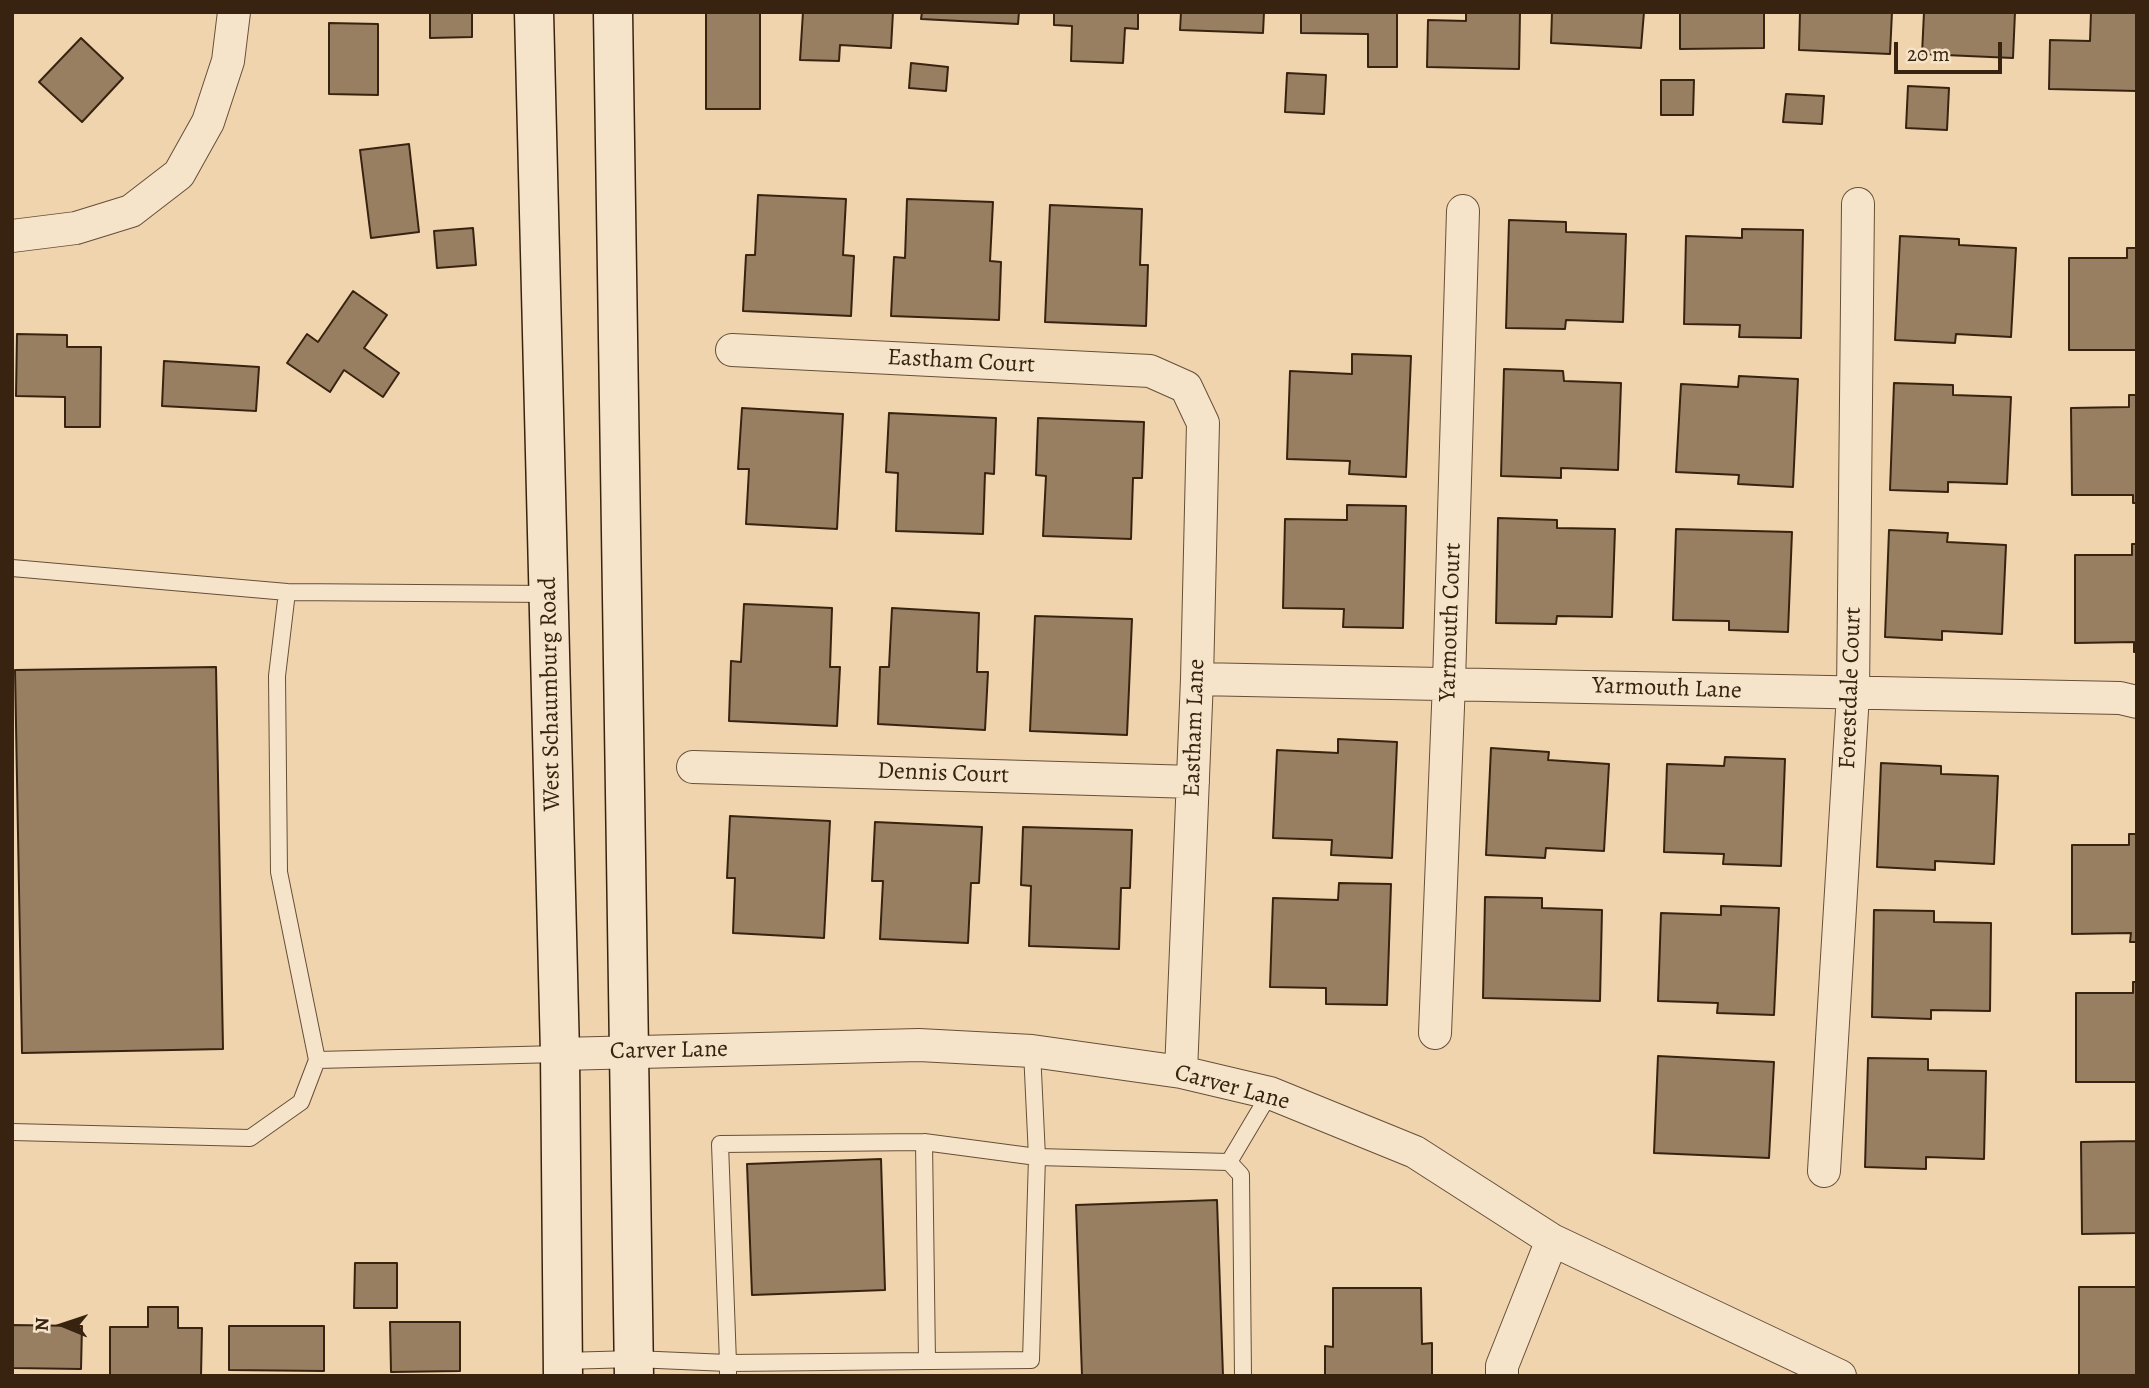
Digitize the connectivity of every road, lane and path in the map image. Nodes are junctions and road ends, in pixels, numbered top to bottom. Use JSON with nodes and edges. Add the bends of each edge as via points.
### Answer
{"nodes":[{"id":1,"x":234,"y":12,"type":"edge"},
{"id":2,"x":534,"y":12,"type":"edge"},
{"id":3,"x":613,"y":12,"type":"edge"},
{"id":4,"x":1858,"y":204,"type":"dead end"},
{"id":5,"x":1462,"y":211,"type":"dead end"},
{"id":6,"x":12,"y":236,"type":"edge"},
{"id":7,"x":732,"y":350,"type":"dead end"},
{"id":8,"x":1186,"y":387,"type":"joint"},
{"id":9,"x":12,"y":568,"type":"edge"},
{"id":10,"x":287,"y":592,"type":"junction"},
{"id":11,"x":549,"y":594,"type":"junction"},
{"id":12,"x":1198,"y":679,"type":"junction"},
{"id":13,"x":1449,"y":682,"type":"junction"},
{"id":14,"x":1853,"y":694,"type":"junction"},
{"id":15,"x":2137,"y":702,"type":"edge"},
{"id":16,"x":693,"y":767,"type":"dead end"},
{"id":17,"x":1193,"y":782,"type":"junction"},
{"id":18,"x":1435,"y":1033,"type":"dead end"},
{"id":19,"x":629,"y":1051,"type":"junction"},
{"id":20,"x":1032,"y":1051,"type":"junction"},
{"id":21,"x":560,"y":1054,"type":"junction"},
{"id":22,"x":317,"y":1060,"type":"junction"},
{"id":23,"x":1181,"y":1072,"type":"junction"},
{"id":24,"x":1269,"y":1093,"type":"junction"},
{"id":25,"x":12,"y":1132,"type":"edge"},
{"id":26,"x":924,"y":1142,"type":"junction"},
{"id":27,"x":1037,"y":1157,"type":"junction"},
{"id":28,"x":1229,"y":1162,"type":"junction"},
{"id":29,"x":1824,"y":1171,"type":"dead end"},
{"id":30,"x":1552,"y":1240,"type":"junction"},
{"id":31,"x":927,"y":1361,"type":"junction"},
{"id":32,"x":634,"y":1367,"type":"edge"},
{"id":33,"x":563,"y":1368,"type":"edge"},
{"id":34,"x":1031,"y":1368,"type":"edge"},
{"id":35,"x":728,"y":1369,"type":"edge"},
{"id":36,"x":1243,"y":1376,"type":"edge"},
{"id":37,"x":1502,"y":1376,"type":"edge"},
{"id":38,"x":1840,"y":1376,"type":"edge"}],
"edges":[{"from":1,"to":6,"type":"street","via":[[228,61],[208,122],[179,174],[131,211],[76,228]]},
{"from":2,"to":11,"type":"main road","name":"West Schaumburg Road"},
{"from":3,"to":19,"type":"main road"},
{"from":4,"to":14,"type":"street","name":"Forestdale Court"},
{"from":5,"to":13,"type":"street","name":"Yarmouth Court"},
{"from":7,"to":8,"type":"street","name":"Eastham Court","via":[[1150,371]]},
{"from":8,"to":12,"type":"street","name":"Eastham Lane","via":[[1203,424]]},
{"from":9,"to":10,"type":"lane"},
{"from":10,"to":11,"type":"lane"},
{"from":10,"to":22,"type":"lane","via":[[277,676],[279,872]]},
{"from":11,"to":21,"type":"main road","name":"West Schaumburg Road"},
{"from":12,"to":13,"type":"street","name":"Yarmouth Lane"},
{"from":12,"to":17,"type":"street","name":"Eastham Lane"},
{"from":13,"to":14,"type":"street","name":"Yarmouth Lane"},
{"from":13,"to":18,"type":"street","name":"Yarmouth Court"},
{"from":14,"to":15,"type":"street","name":"Yarmouth Lane","via":[[2120,698]]},
{"from":14,"to":29,"type":"street","name":"Forestdale Court"},
{"from":16,"to":17,"type":"street","name":"Dennis Court"},
{"from":17,"to":23,"type":"street","name":"Eastham Lane"},
{"from":19,"to":20,"type":"street","name":"Carver Lane","via":[[919,1045]]},
{"from":19,"to":21,"type":"street","name":"Carver Lane"},
{"from":19,"to":32,"type":"main road"},
{"from":20,"to":23,"type":"street","name":"Carver Lane"},
{"from":20,"to":27,"type":"lane"},
{"from":21,"to":22,"type":"lane"},
{"from":21,"to":33,"type":"main road","name":"West Schaumburg Road"},
{"from":22,"to":25,"type":"lane","via":[[301,1102],[250,1138]]},
{"from":23,"to":24,"type":"street","name":"Carver Lane"},
{"from":24,"to":28,"type":"lane"},
{"from":24,"to":30,"type":"street","name":"Carver Lane","via":[[1415,1152]]},
{"from":26,"to":27,"type":"lane"},
{"from":26,"to":31,"type":"lane"},
{"from":26,"to":35,"type":"lane","via":[[720,1144]]},
{"from":27,"to":28,"type":"lane"},
{"from":27,"to":34,"type":"lane"},
{"from":28,"to":36,"type":"lane","via":[[1241,1175]]},
{"from":30,"to":37,"type":"street"},
{"from":30,"to":38,"type":"street","name":"Carver Lane"},
{"from":31,"to":34,"type":"lane"},
{"from":31,"to":35,"type":"lane"},
{"from":32,"to":33,"type":"lane"},
{"from":32,"to":35,"type":"lane"}]}
